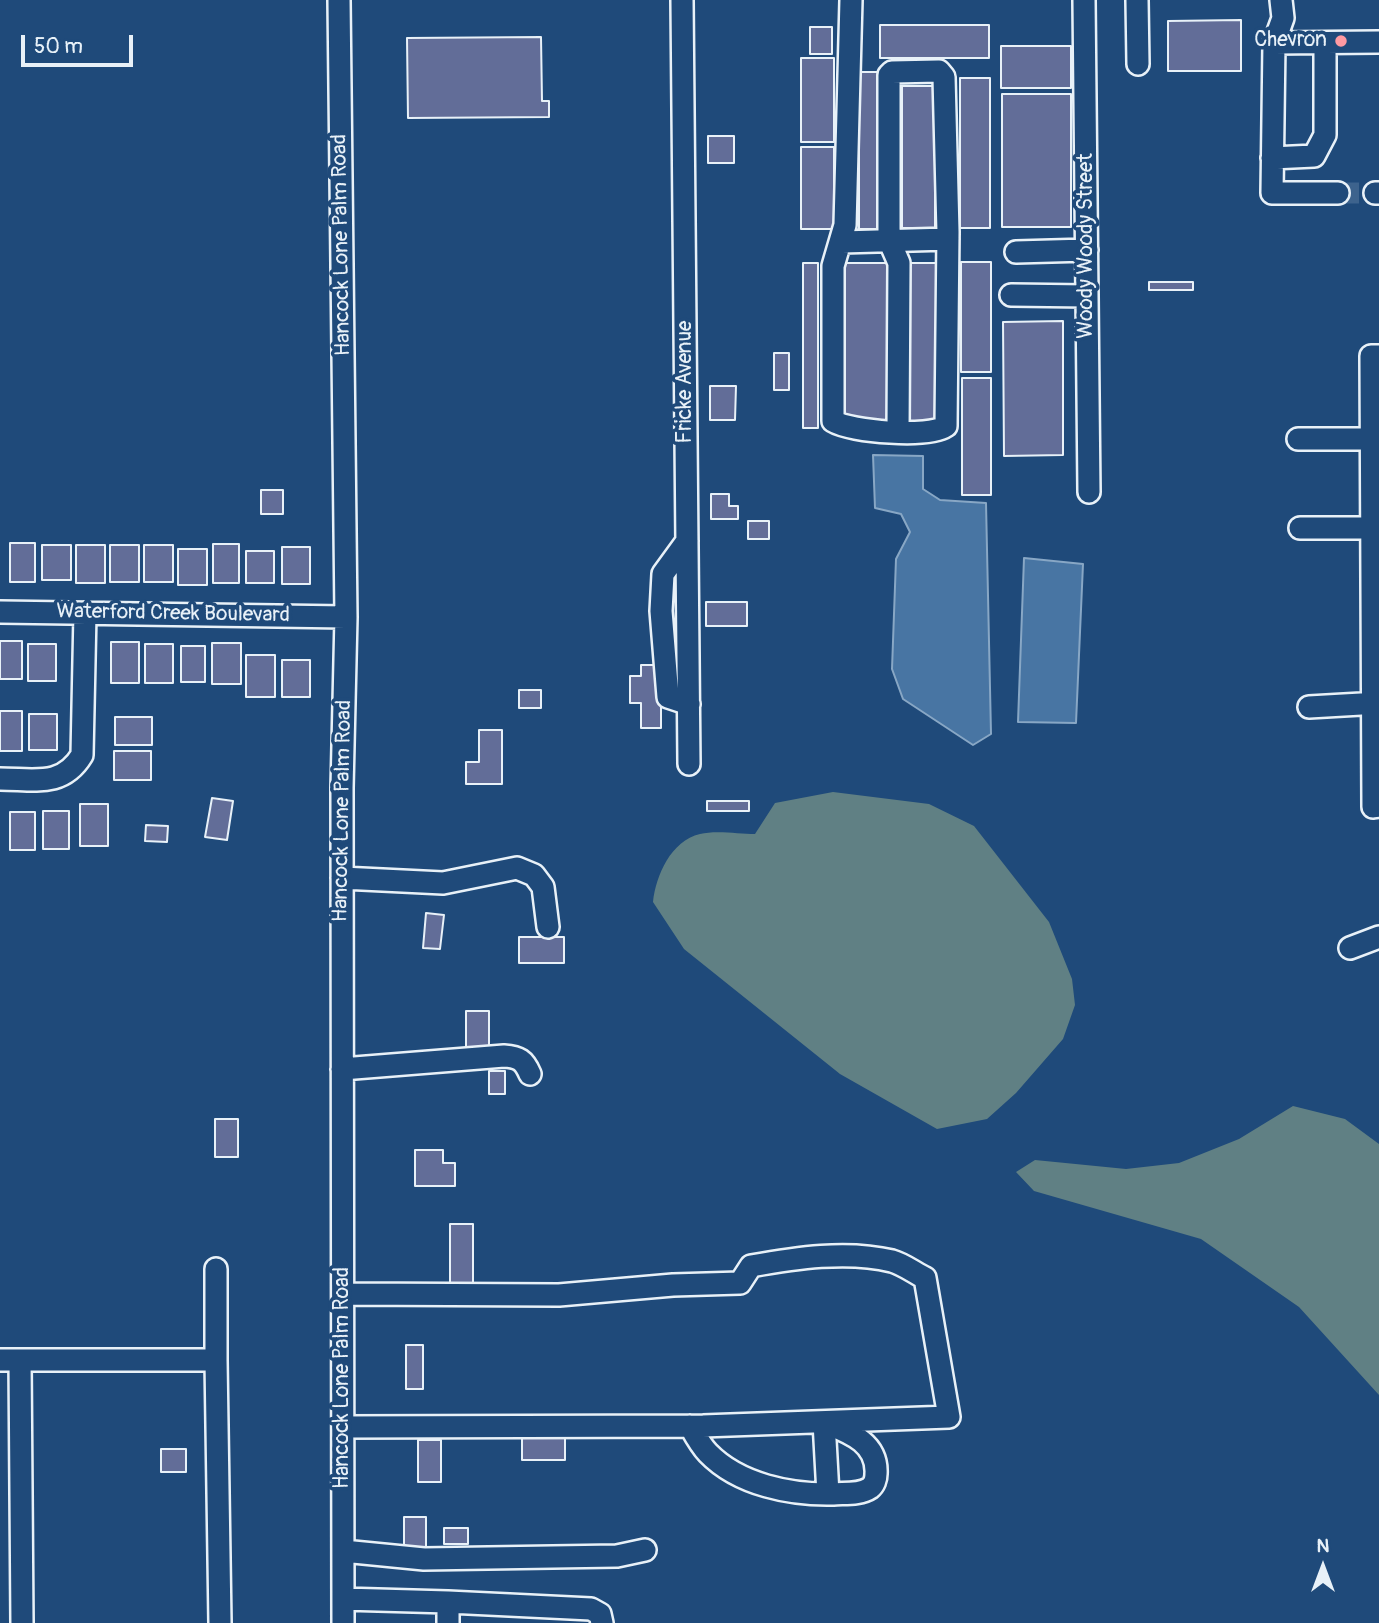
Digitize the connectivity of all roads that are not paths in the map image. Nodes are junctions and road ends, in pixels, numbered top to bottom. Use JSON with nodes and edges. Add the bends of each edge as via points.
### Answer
{"nodes":[{"id":1,"x":339,"y":0,"type":"edge"},
{"id":2,"x":682,"y":0,"type":"edge"},
{"id":3,"x":851,"y":0,"type":"edge"},
{"id":4,"x":1084,"y":0,"type":"edge"},
{"id":5,"x":1137,"y":0,"type":"edge"},
{"id":6,"x":1281,"y":0,"type":"edge"},
{"id":7,"x":1379,"y":41,"type":"edge"},
{"id":8,"x":1274,"y":43,"type":"junction"},
{"id":9,"x":1325,"y":43,"type":"junction"},
{"id":10,"x":1138,"y":64,"type":"dead end"},
{"id":11,"x":1272,"y":158,"type":"junction"},
{"id":12,"x":1338,"y":193,"type":"tunnel mouth"},
{"id":13,"x":948,"y":239,"type":"junction"},
{"id":14,"x":889,"y":240,"type":"junction"},
{"id":15,"x":842,"y":242,"type":"junction"},
{"id":16,"x":1087,"y":250,"type":"junction"},
{"id":17,"x":1016,"y":252,"type":"dead end"},
{"id":18,"x":1011,"y":295,"type":"dead end"},
{"id":19,"x":1087,"y":296,"type":"junction"},
{"id":20,"x":1379,"y":356,"type":"edge"},
{"id":21,"x":898,"y":431,"type":"junction"},
{"id":22,"x":1298,"y":439,"type":"dead end"},
{"id":23,"x":1375,"y":439,"type":"edge"},
{"id":24,"x":1089,"y":492,"type":"dead end"},
{"id":25,"x":1300,"y":528,"type":"dead end"},
{"id":26,"x":1376,"y":528,"type":"edge"},
{"id":27,"x":0,"y":612,"type":"edge"},
{"id":28,"x":85,"y":613,"type":"junction"},
{"id":29,"x":346,"y":617,"type":"junction"},
{"id":30,"x":1376,"y":703,"type":"edge"},
{"id":31,"x":1309,"y":707,"type":"dead end"},
{"id":32,"x":689,"y":764,"type":"dead end"},
{"id":33,"x":0,"y":779,"type":"edge"},
{"id":34,"x":1379,"y":806,"type":"edge"},
{"id":35,"x":342,"y":878,"type":"junction"},
{"id":36,"x":548,"y":927,"type":"dead end"},
{"id":37,"x":1379,"y":937,"type":"edge"},
{"id":38,"x":1350,"y":948,"type":"dead end"},
{"id":39,"x":342,"y":1069,"type":"junction"},
{"id":40,"x":530,"y":1074,"type":"dead end"},
{"id":41,"x":216,"y":1269,"type":"dead end"},
{"id":42,"x":343,"y":1294,"type":"junction"},
{"id":43,"x":10,"y":1360,"type":"edge"},
{"id":44,"x":216,"y":1360,"type":"junction"},
{"id":45,"x":824,"y":1422,"type":"junction"},
{"id":46,"x":690,"y":1426,"type":"junction"},
{"id":47,"x":343,"y":1427,"type":"junction"},
{"id":48,"x":828,"y":1494,"type":"junction"},
{"id":49,"x":645,"y":1550,"type":"dead end"},
{"id":50,"x":343,"y":1551,"type":"junction"},
{"id":51,"x":343,"y":1599,"type":"junction"},
{"id":52,"x":448,"y":1613,"type":"edge"},
{"id":53,"x":22,"y":1623,"type":"edge"},
{"id":54,"x":220,"y":1623,"type":"edge"},
{"id":55,"x":343,"y":1623,"type":"edge"},
{"id":56,"x":602,"y":1623,"type":"edge"}],
"edges":[{"from":1,"to":29,"type":"street","name":"Hancock Lone Palm Road"},
{"from":2,"to":32,"type":"street","name":"Fricke Avenue"},
{"from":3,"to":15,"type":"street"},
{"from":4,"to":16,"type":"street","name":"Woody Woody Street"},
{"from":5,"to":10,"type":"street"},
{"from":6,"to":8,"type":"street","via":[[1283,18]]},
{"from":7,"to":9,"type":"street"},
{"from":8,"to":9,"type":"street"},
{"from":8,"to":11,"type":"street"},
{"from":9,"to":11,"type":"street","via":[[1325,135],[1314,156]]},
{"from":11,"to":12,"type":"street","via":[[1272,193]]},
{"from":13,"to":14,"type":"street"},
{"from":13,"to":14,"type":"street","via":[[944,77],[939,71],[928,71],[889,75]]},
{"from":13,"to":21,"type":"street","via":[[946,426],[937,432]]},
{"from":14,"to":15,"type":"street"},
{"from":14,"to":21,"type":"street","via":[[899,263]]},
{"from":15,"to":21,"type":"street","via":[[833,266],[833,421],[845,429]]},
{"from":16,"to":17,"type":"street"},
{"from":16,"to":19,"type":"street","name":"Woody Woody Street"},
{"from":18,"to":19,"type":"street"},
{"from":19,"to":24,"type":"street","name":"Woody Woody Street"},
{"from":20,"to":23,"type":"street","via":[[1371,356]]},
{"from":22,"to":23,"type":"street"},
{"from":23,"to":26,"type":"street"},
{"from":25,"to":26,"type":"street"},
{"from":26,"to":30,"type":"street"},
{"from":27,"to":28,"type":"street","name":"Waterford Creek Boulevard"},
{"from":28,"to":29,"type":"street","name":"Waterford Creek Boulevard"},
{"from":28,"to":33,"type":"street","via":[[82,755],[72,771],[52,779]]},
{"from":29,"to":35,"type":"street","name":"Hancock Lone Palm Road"},
{"from":30,"to":31,"type":"street"},
{"from":30,"to":34,"type":"street","via":[[1373,807]]},
{"from":35,"to":36,"type":"street","via":[[443,883],[517,869],[534,875],[543,887]]},
{"from":35,"to":39,"type":"street","name":"Hancock Lone Palm Road"},
{"from":37,"to":38,"type":"street"},
{"from":39,"to":40,"type":"street","via":[[504,1056],[525,1062]]},
{"from":39,"to":42,"type":"street","name":"Hancock Lone Palm Road"},
{"from":41,"to":44,"type":"street"},
{"from":42,"to":45,"type":"street","via":[[559,1295],[740,1283],[751,1266],[845,1257],[893,1261],[925,1278],[949,1417]]},
{"from":42,"to":47,"type":"street","name":"Hancock Lone Palm Road"},
{"from":43,"to":44,"type":"street"},
{"from":43,"to":53,"type":"street"},
{"from":44,"to":54,"type":"street"},
{"from":45,"to":46,"type":"street"},
{"from":45,"to":48,"type":"street"},
{"from":45,"to":48,"type":"street","via":[[860,1438],[876,1465],[876,1480],[870,1488]]},
{"from":46,"to":47,"type":"street"},
{"from":46,"to":48,"type":"street","via":[[707,1452],[750,1480],[797,1493]]},
{"from":47,"to":50,"type":"street","name":"Hancock Lone Palm Road"},
{"from":49,"to":50,"type":"street","via":[[617,1556],[424,1559]]},
{"from":50,"to":51,"type":"street","name":"Hancock Lone Palm Road"},
{"from":51,"to":52,"type":"street"},
{"from":51,"to":55,"type":"street","name":"Hancock Lone Palm Road"},
{"from":52,"to":56,"type":"street","via":[[591,1609],[600,1614]]}]}
